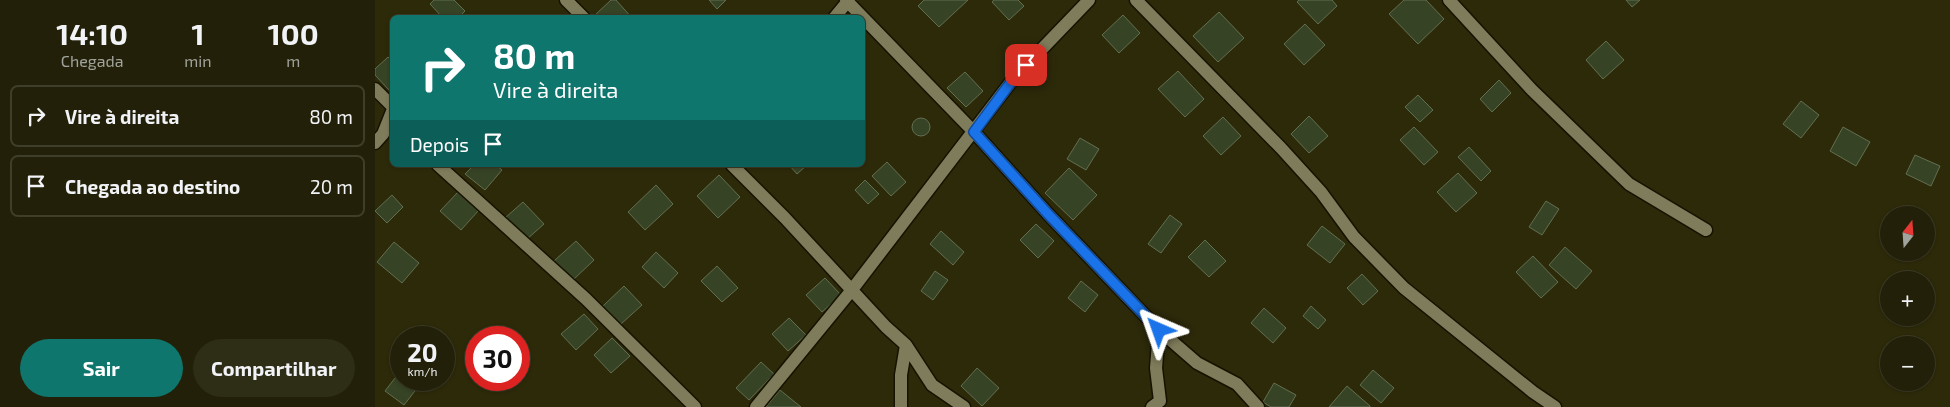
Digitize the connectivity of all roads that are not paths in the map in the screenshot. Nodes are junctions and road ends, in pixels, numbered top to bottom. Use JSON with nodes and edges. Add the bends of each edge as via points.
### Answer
{"nodes":[{"id":1,"x":566,"y":0,"type":"edge"},
{"id":2,"x":847,"y":0,"type":"edge"},
{"id":3,"x":1089,"y":0,"type":"edge"},
{"id":4,"x":1136,"y":0,"type":"edge"},
{"id":5,"x":1449,"y":0,"type":"edge"},
{"id":6,"x":581,"y":15,"type":"edge"},
{"id":7,"x":836,"y":15,"type":"edge"},
{"id":8,"x":861,"y":15,"type":"edge"},
{"id":9,"x":865,"y":19,"type":"edge"},
{"id":10,"x":375,"y":89,"type":"edge"},
{"id":11,"x":390,"y":113,"type":"edge"},
{"id":12,"x":390,"y":117,"type":"edge"},
{"id":13,"x":974,"y":132,"type":"junction"},
{"id":14,"x":375,"y":143,"type":"edge"},
{"id":15,"x":440,"y":167,"type":"edge"},
{"id":16,"x":734,"y":167,"type":"edge"},
{"id":17,"x":1706,"y":230,"type":"dead end"},
{"id":18,"x":851,"y":291,"type":"junction"},
{"id":19,"x":1159,"y":330,"type":"junction"},
{"id":20,"x":906,"y":345,"type":"junction"},
{"id":21,"x":695,"y":407,"type":"edge"},
{"id":22,"x":756,"y":407,"type":"edge"},
{"id":23,"x":901,"y":407,"type":"edge"},
{"id":24,"x":964,"y":407,"type":"edge"},
{"id":25,"x":1152,"y":407,"type":"edge"},
{"id":26,"x":1258,"y":407,"type":"edge"},
{"id":27,"x":1555,"y":407,"type":"edge"}],
"edges":[{"from":1,"to":6,"type":"street"},
{"from":2,"to":7,"type":"street"},
{"from":2,"to":8,"type":"street"},
{"from":3,"to":13,"type":"street","via":[[1014,78]]},
{"from":4,"to":27,"type":"street","via":[[1281,148],[1321,192],[1354,237],[1404,288]]},
{"from":5,"to":17,"type":"street","via":[[1533,90],[1629,184]]},
{"from":9,"to":13,"type":"street"},
{"from":10,"to":11,"type":"street"},
{"from":12,"to":14,"type":"street"},
{"from":13,"to":18,"type":"street"},
{"from":13,"to":19,"type":"street"},
{"from":15,"to":21,"type":"street","via":[[586,300]]},
{"from":16,"to":18,"type":"street"},
{"from":18,"to":20,"type":"street"},
{"from":18,"to":22,"type":"street"},
{"from":19,"to":25,"type":"street","via":[[1155,368],[1160,401]]},
{"from":19,"to":26,"type":"street","via":[[1197,363],[1237,384]]},
{"from":20,"to":23,"type":"street","via":[[901,375]]},
{"from":20,"to":24,"type":"street","via":[[932,385]]}]}
